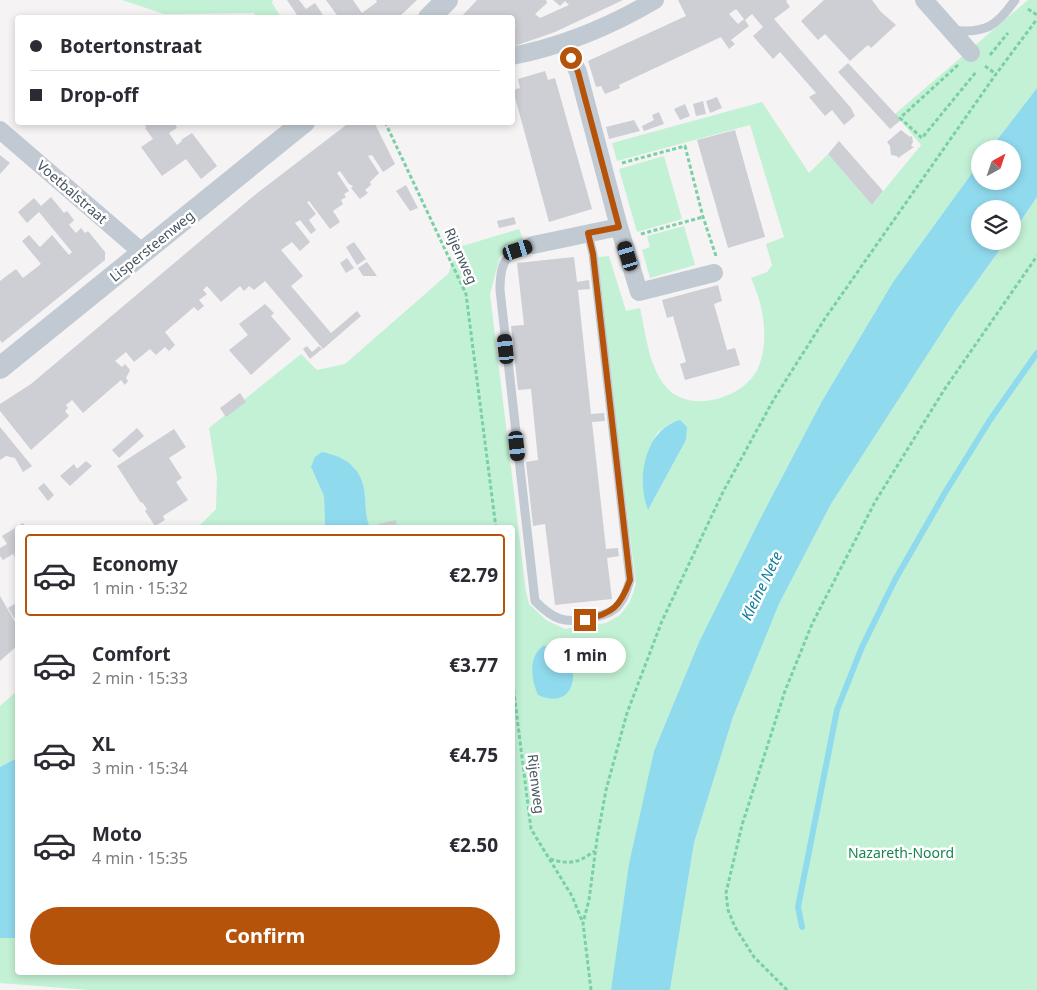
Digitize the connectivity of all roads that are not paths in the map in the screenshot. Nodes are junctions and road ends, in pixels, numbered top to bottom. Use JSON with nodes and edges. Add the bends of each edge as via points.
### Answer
{"nodes":[{"id":1,"x":447,"y":0,"type":"edge"},
{"id":2,"x":655,"y":0,"type":"edge"},
{"id":3,"x":924,"y":0,"type":"edge"},
{"id":4,"x":1015,"y":0,"type":"edge"},
{"id":5,"x":432,"y":15,"type":"edge"},
{"id":6,"x":950,"y":30,"type":"junction"},
{"id":7,"x":565,"y":44,"type":"junction"},
{"id":8,"x":971,"y":53,"type":"road end"},
{"id":9,"x":515,"y":55,"type":"edge"},
{"id":10,"x":300,"y":125,"type":"edge"},
{"id":11,"x":0,"y":130,"type":"edge"},
{"id":12,"x":588,"y":233,"type":"junction"},
{"id":13,"x":621,"y":233,"type":"junction"},
{"id":14,"x":533,"y":245,"type":"joint"},
{"id":15,"x":143,"y":253,"type":"junction"},
{"id":16,"x":716,"y":267,"type":"road end"},
{"id":17,"x":0,"y":368,"type":"edge"}],
"edges":[{"from":1,"to":5,"type":"street"},
{"from":2,"to":7,"type":"street"},
{"from":3,"to":6,"type":"street"},
{"from":4,"to":6,"type":"lane","via":[[999,20],[982,31]]},
{"from":6,"to":8,"type":"street"},
{"from":7,"to":9,"type":"street"},
{"from":7,"to":13,"type":"street","via":[[578,72]]},
{"from":10,"to":15,"type":"street","name":"Lispersteenweg"},
{"from":11,"to":15,"type":"street","name":"Voetbalstraat"},
{"from":12,"to":13,"type":"street"},
{"from":12,"to":14,"type":"street"},
{"from":12,"to":14,"type":"lane","via":[[630,580],[616,608],[604,615],[566,622],[549,614],[535,601],[500,290],[500,271],[506,258]]},
{"from":13,"to":16,"type":"street","via":[[639,292]]},
{"from":15,"to":17,"type":"street","name":"Lispersteenweg"}]}
